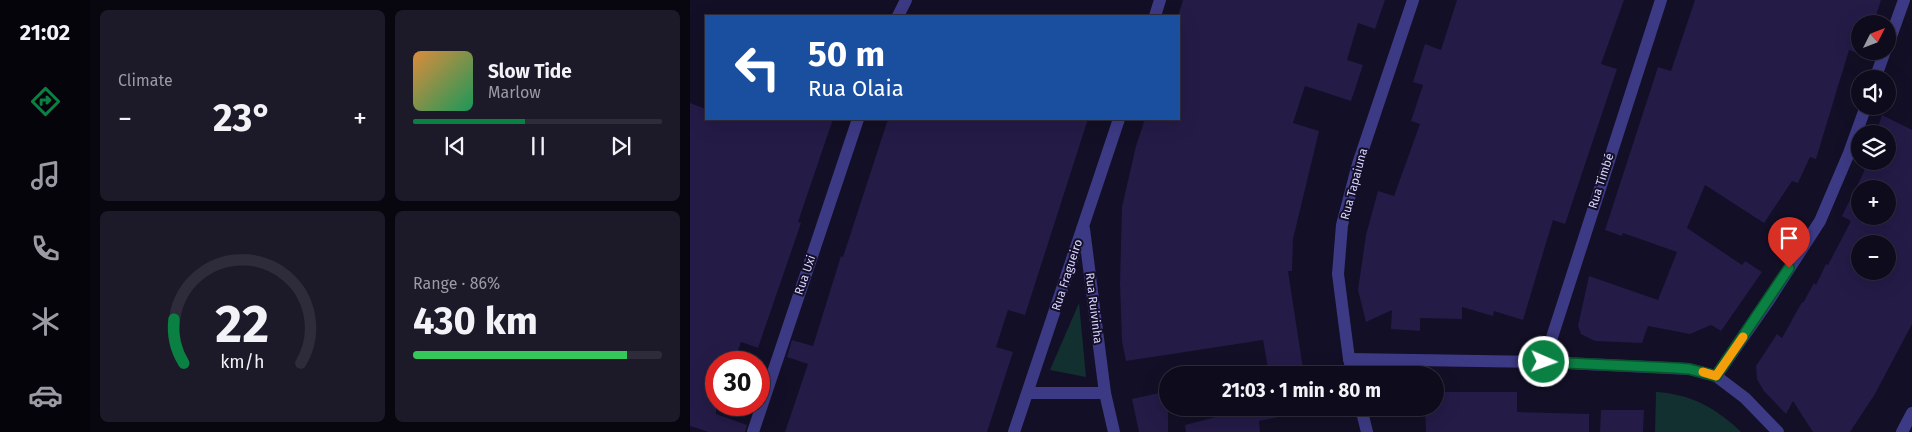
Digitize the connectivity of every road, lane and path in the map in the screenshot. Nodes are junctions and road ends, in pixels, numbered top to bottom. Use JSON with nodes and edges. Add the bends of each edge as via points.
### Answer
{"nodes":[{"id":1,"x":906,"y":0,"type":"edge"},
{"id":2,"x":1160,"y":0,"type":"edge"},
{"id":3,"x":1413,"y":0,"type":"edge"},
{"id":4,"x":1660,"y":0,"type":"edge"},
{"id":5,"x":1904,"y":0,"type":"edge"},
{"id":6,"x":898,"y":15,"type":"edge"},
{"id":7,"x":1155,"y":15,"type":"edge"},
{"id":8,"x":1896,"y":22,"type":"edge"},
{"id":9,"x":1863,"y":115,"type":"edge"},
{"id":10,"x":858,"y":120,"type":"edge"},
{"id":11,"x":1119,"y":120,"type":"edge"},
{"id":12,"x":1083,"y":224,"type":"junction"},
{"id":13,"x":1349,"y":358,"type":"junction"},
{"id":14,"x":1544,"y":362,"type":"junction"},
{"id":15,"x":1351,"y":366,"type":"edge"},
{"id":16,"x":1716,"y":376,"type":"junction"},
{"id":17,"x":1028,"y":392,"type":"junction"},
{"id":18,"x":1104,"y":392,"type":"junction"},
{"id":19,"x":1912,"y":413,"type":"edge"},
{"id":20,"x":1363,"y":416,"type":"edge"},
{"id":21,"x":752,"y":432,"type":"edge"},
{"id":22,"x":1014,"y":432,"type":"edge"},
{"id":23,"x":1114,"y":432,"type":"edge"},
{"id":24,"x":1367,"y":432,"type":"edge"},
{"id":25,"x":1778,"y":432,"type":"edge"},
{"id":26,"x":1902,"y":432,"type":"edge"}],
"edges":[{"from":1,"to":6,"type":"street"},
{"from":2,"to":7,"type":"street"},
{"from":3,"to":13,"type":"street","name":"Rua Tapaiuna","via":[[1358,164],[1342,225],[1338,274]]},
{"from":4,"to":14,"type":"street","name":"Rua Timbé"},
{"from":5,"to":8,"type":"street"},
{"from":9,"to":16,"type":"street","via":[[1820,221]]},
{"from":10,"to":21,"type":"street","name":"Rua Uxi"},
{"from":11,"to":12,"type":"street","name":"Rua Fragueiro"},
{"from":12,"to":17,"type":"street","name":"Rua Fragueiro"},
{"from":12,"to":18,"type":"street","name":"Rua Ruivinha"},
{"from":13,"to":14,"type":"street"},
{"from":13,"to":15,"type":"street","name":"Rua Tapaiuna"},
{"from":14,"to":16,"type":"street","via":[[1680,368]]},
{"from":16,"to":25,"type":"street","via":[[1745,398]]},
{"from":17,"to":18,"type":"street"},
{"from":17,"to":22,"type":"street","name":"Rua Fragueiro"},
{"from":18,"to":23,"type":"street","name":"Rua Ruivinha"},
{"from":19,"to":26,"type":"street"},
{"from":20,"to":24,"type":"street"}]}
